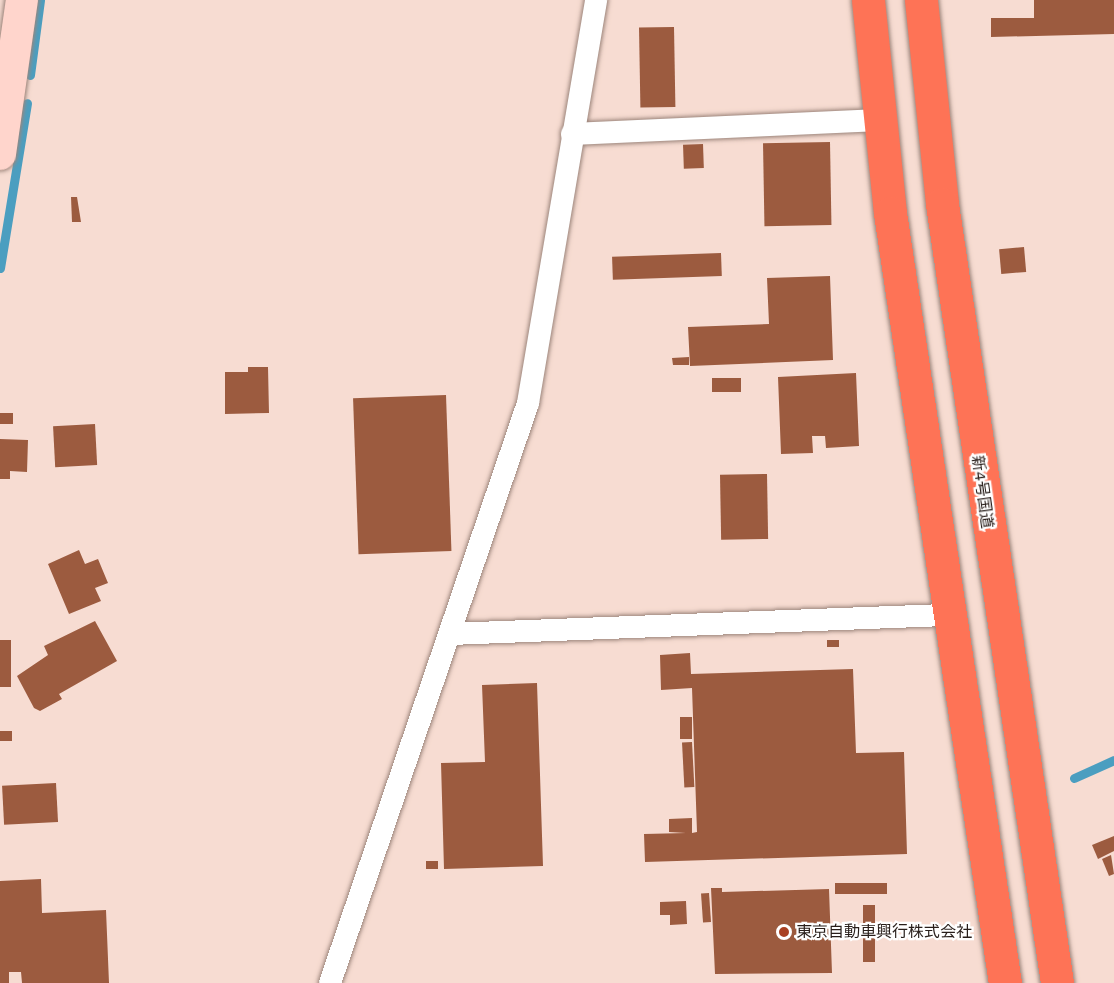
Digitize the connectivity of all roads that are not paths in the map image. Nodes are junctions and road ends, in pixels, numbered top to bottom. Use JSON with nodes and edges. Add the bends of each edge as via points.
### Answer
{"nodes":[{"id":1,"x":22,"y":0,"type":"edge"},
{"id":2,"x":596,"y":0,"type":"edge"},
{"id":3,"x":868,"y":0,"type":"edge"},
{"id":4,"x":921,"y":0,"type":"edge"},
{"id":5,"x":880,"y":120,"type":"junction"},
{"id":6,"x":1,"y":134,"type":"edge"},
{"id":7,"x":572,"y":134,"type":"junction"},
{"id":8,"x":948,"y":615,"type":"junction"},
{"id":9,"x":450,"y":634,"type":"junction"},
{"id":10,"x":330,"y":983,"type":"edge"},
{"id":11,"x":1005,"y":983,"type":"edge"},
{"id":12,"x":1057,"y":983,"type":"edge"}],
"edges":[{"from":1,"to":6,"type":"street"},
{"from":2,"to":7,"type":"street"},
{"from":3,"to":5,"type":"highway"},
{"from":4,"to":12,"type":"highway","name":"新4号国道","via":[[942,204]]},
{"from":5,"to":7,"type":"street"},
{"from":5,"to":8,"type":"highway"},
{"from":7,"to":9,"type":"street","via":[[528,403]]},
{"from":8,"to":9,"type":"street"},
{"from":8,"to":11,"type":"highway"},
{"from":9,"to":10,"type":"street"}]}
